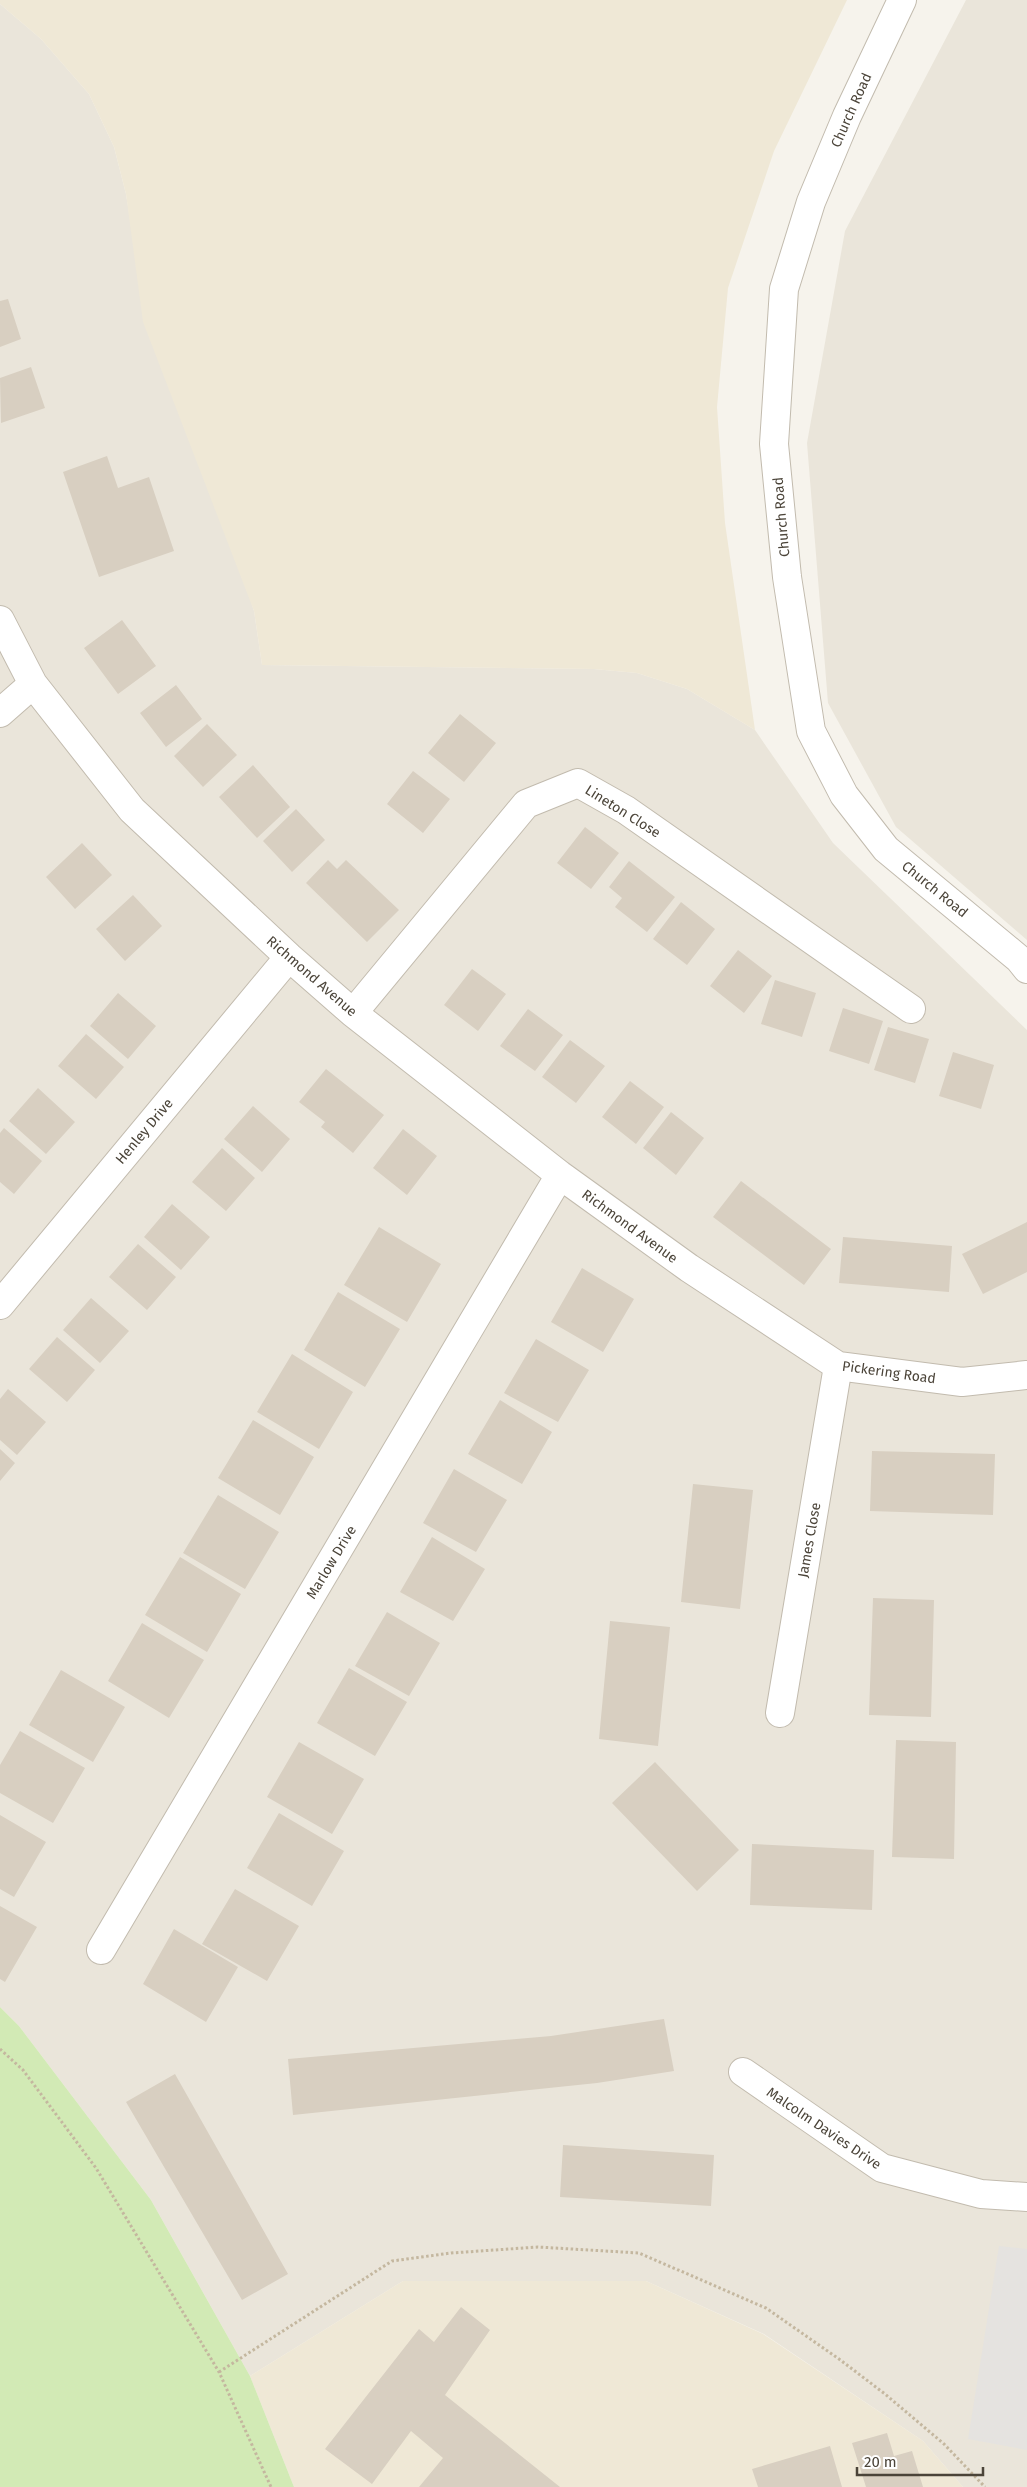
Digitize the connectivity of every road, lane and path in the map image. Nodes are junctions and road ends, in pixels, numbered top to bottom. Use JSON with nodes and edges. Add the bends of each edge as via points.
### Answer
{"nodes":[{"id":1,"x":902,"y":0,"type":"edge"},
{"id":2,"x":0,"y":620,"type":"edge"},
{"id":3,"x":32,"y":684,"type":"junction"},
{"id":4,"x":0,"y":713,"type":"edge"},
{"id":5,"x":289,"y":957,"type":"junction"},
{"id":6,"x":1027,"y":969,"type":"edge"},
{"id":7,"x":912,"y":1009,"type":"dead end"},
{"id":8,"x":353,"y":1013,"type":"junction"},
{"id":9,"x":560,"y":1175,"type":"junction"},
{"id":10,"x":689,"y":1268,"type":"joint"},
{"id":11,"x":0,"y":1305,"type":"edge"},
{"id":12,"x":838,"y":1366,"type":"junction"},
{"id":13,"x":1027,"y":1375,"type":"edge"},
{"id":14,"x":780,"y":1713,"type":"dead end"},
{"id":15,"x":101,"y":1950,"type":"dead end"},
{"id":16,"x":0,"y":2049,"type":"edge"},
{"id":17,"x":743,"y":2072,"type":"dead end"},
{"id":18,"x":1027,"y":2204,"type":"edge"},
{"id":19,"x":219,"y":2372,"type":"junction"},
{"id":20,"x":271,"y":2487,"type":"edge"},
{"id":21,"x":985,"y":2487,"type":"edge"}],
"edges":[{"from":1,"to":6,"type":"street","name":"Church Road","via":[[814,193],[784,289],[774,444],[787,577],[811,731],[844,795],[886,850]]},
{"from":2,"to":3,"type":"street","name":"Richmond Avenue"},
{"from":3,"to":4,"type":"street"},
{"from":3,"to":5,"type":"street","name":"Richmond Avenue","via":[[132,810]]},
{"from":5,"to":8,"type":"street","name":"Richmond Avenue"},
{"from":5,"to":11,"type":"street","name":"Henley Drive"},
{"from":7,"to":8,"type":"street","name":"Lineton Close","via":[[626,810],[578,783],[526,804]]},
{"from":8,"to":9,"type":"street","name":"Richmond Avenue"},
{"from":9,"to":10,"type":"street","name":"Richmond Avenue"},
{"from":9,"to":15,"type":"street","name":"Marlow Drive"},
{"from":10,"to":12,"type":"street","name":"Pickering Road"},
{"from":12,"to":13,"type":"street","name":"Pickering Road","via":[[962,1382]]},
{"from":12,"to":14,"type":"street","name":"James Close"},
{"from":16,"to":19,"type":"path","via":[[23,2070],[96,2168]]},
{"from":17,"to":18,"type":"street","name":"Malcolm Davies Drive","via":[[882,2168]]},
{"from":19,"to":20,"type":"path"},
{"from":19,"to":21,"type":"path","via":[[392,2261],[538,2247],[639,2253],[766,2308],[885,2394],[944,2444]]}]}
